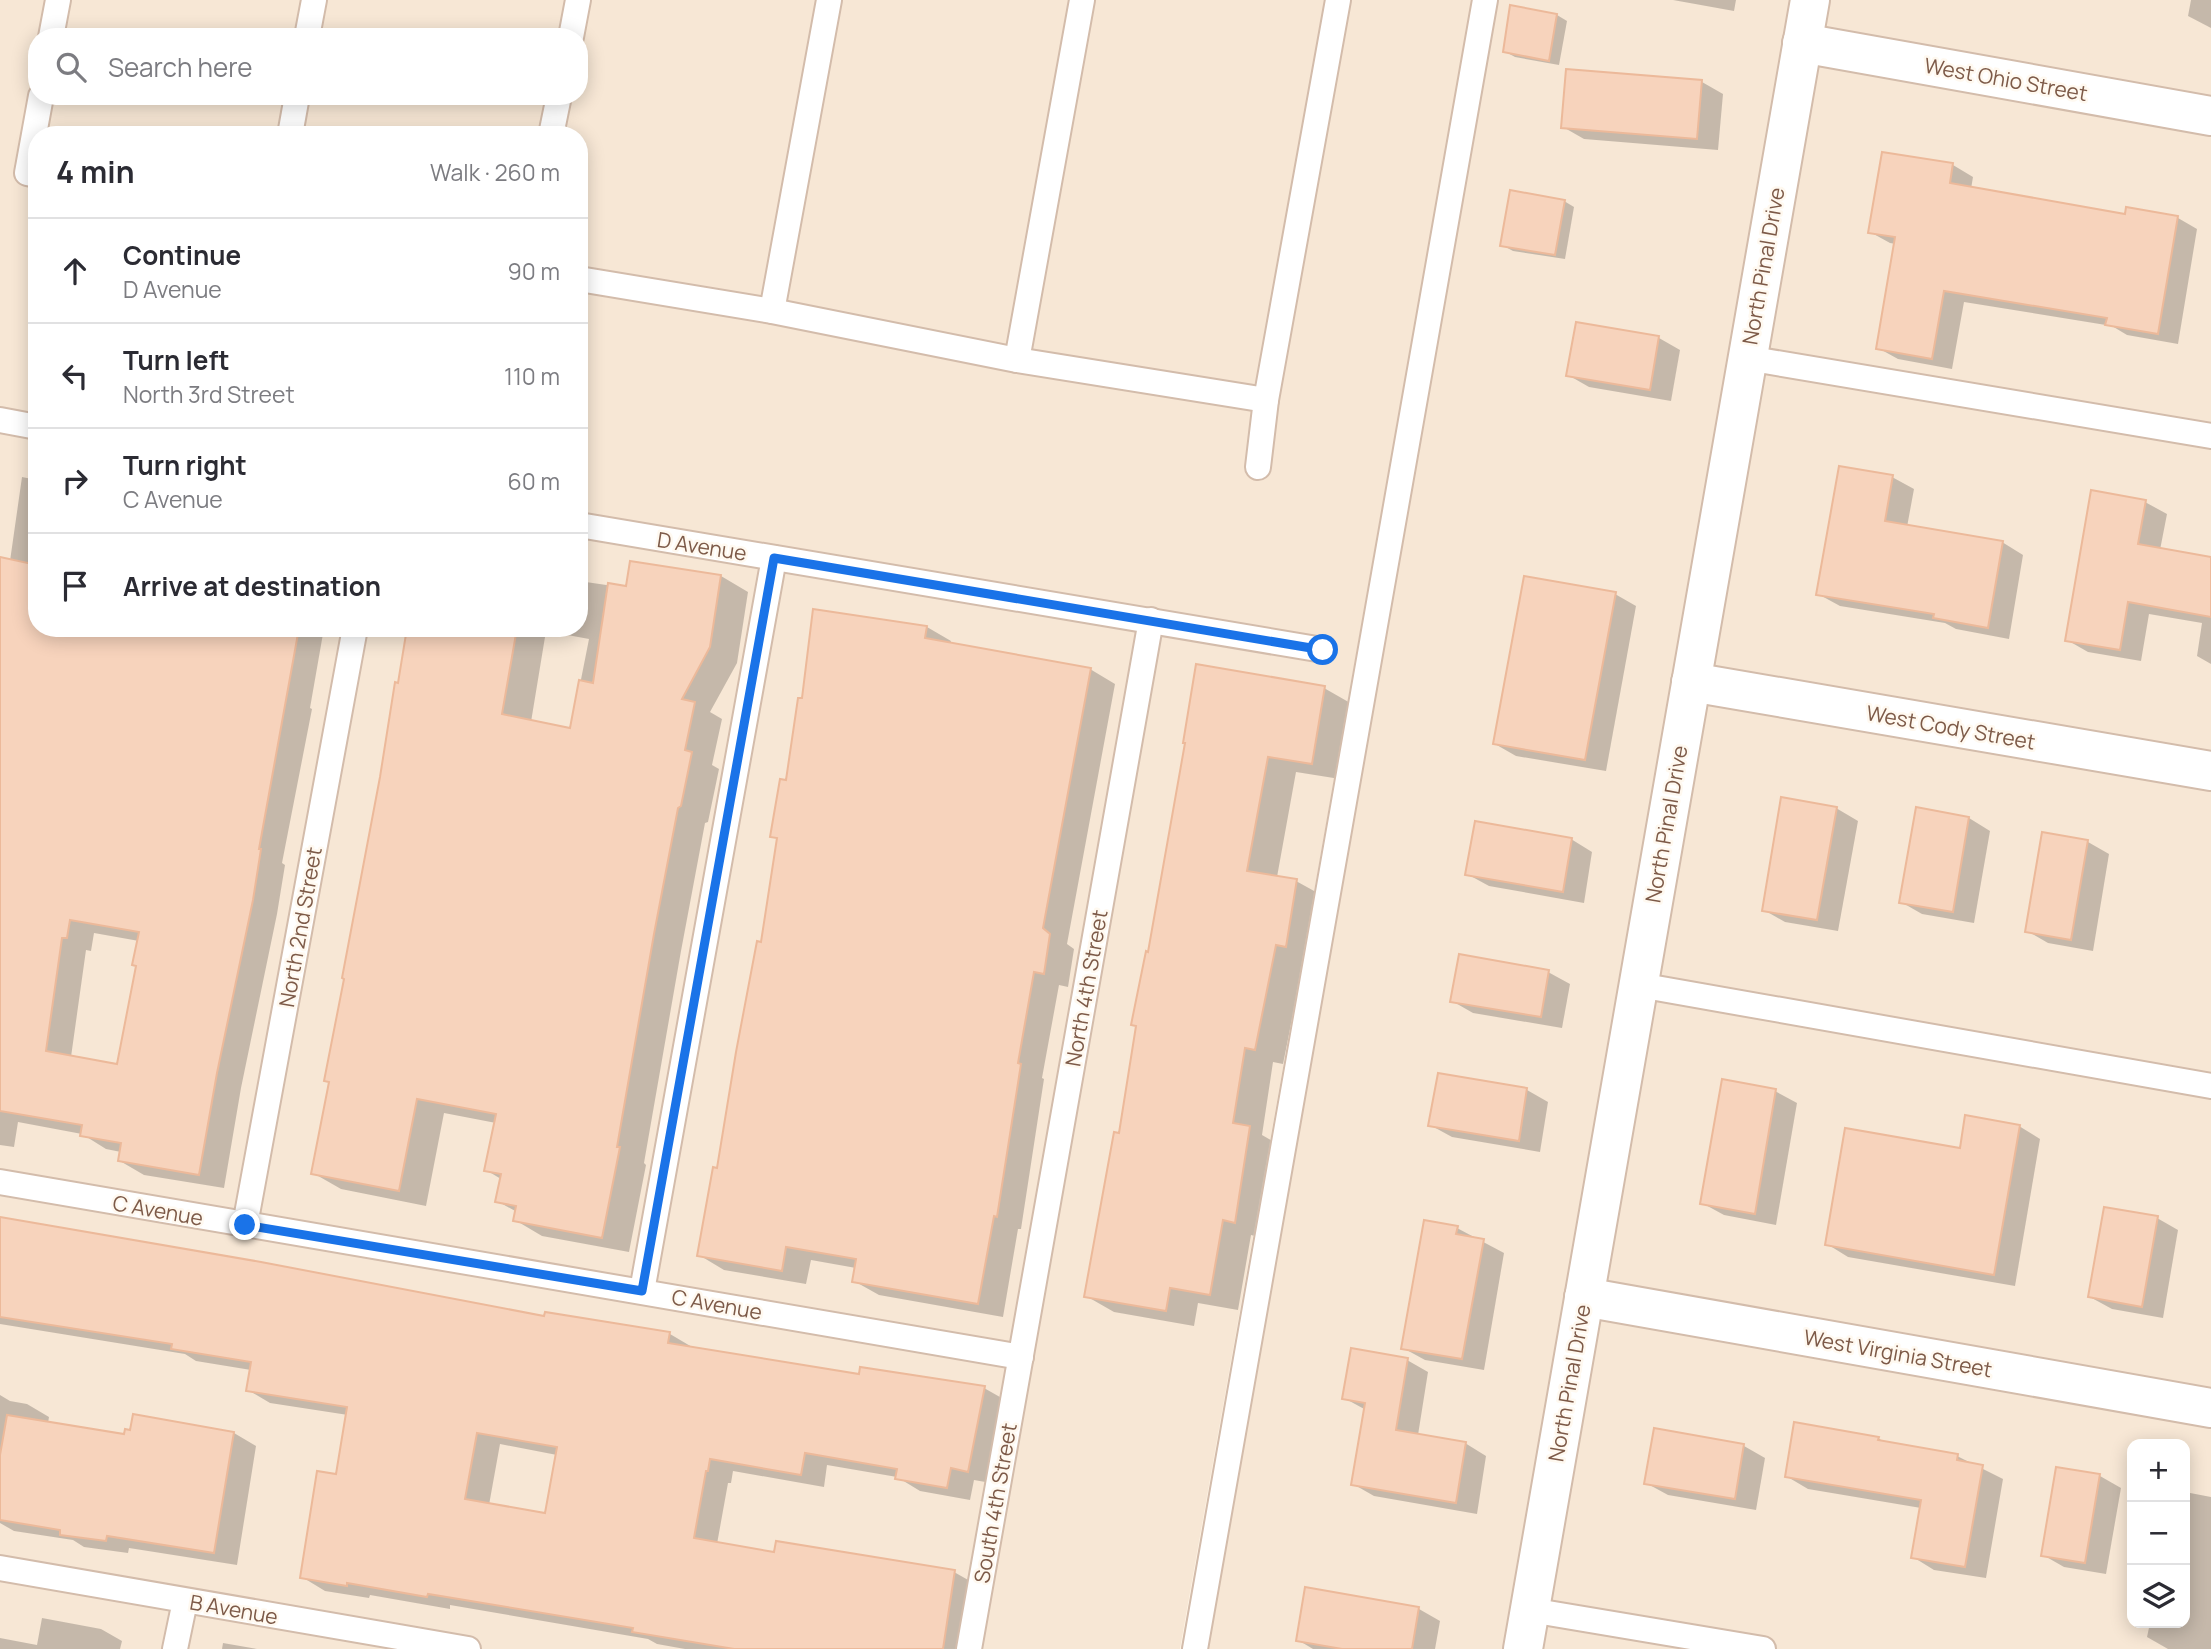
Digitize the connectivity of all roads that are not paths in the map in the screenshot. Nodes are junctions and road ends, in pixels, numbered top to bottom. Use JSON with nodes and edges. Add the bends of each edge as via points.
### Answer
{"nodes":[{"id":1,"x":58,"y":0,"type":"edge"},
{"id":2,"x":314,"y":0,"type":"edge"},
{"id":3,"x":578,"y":0,"type":"edge"},
{"id":4,"x":829,"y":0,"type":"edge"},
{"id":5,"x":1082,"y":0,"type":"edge"},
{"id":6,"x":1338,"y":0,"type":"edge"},
{"id":7,"x":1485,"y":0,"type":"edge"},
{"id":8,"x":1810,"y":0,"type":"edge"},
{"id":9,"x":53,"y":28,"type":"edge"},
{"id":10,"x":309,"y":28,"type":"edge"},
{"id":11,"x":573,"y":28,"type":"edge"},
{"id":12,"x":1802,"y":43,"type":"junction"},
{"id":13,"x":39,"y":105,"type":"edge"},
{"id":14,"x":295,"y":105,"type":"edge"},
{"id":15,"x":557,"y":105,"type":"edge"},
{"id":16,"x":2211,"y":116,"type":"edge"},
{"id":17,"x":36,"y":126,"type":"edge"},
{"id":18,"x":292,"y":126,"type":"edge"},
{"id":19,"x":553,"y":126,"type":"edge"},
{"id":20,"x":588,"y":280,"type":"edge"},
{"id":21,"x":772,"y":311,"type":"junction"},
{"id":22,"x":1747,"y":358,"type":"junction"},
{"id":23,"x":1017,"y":359,"type":"junction"},
{"id":24,"x":1266,"y":400,"type":"junction"},
{"id":25,"x":0,"y":420,"type":"edge"},
{"id":26,"x":28,"y":425,"type":"edge"},
{"id":27,"x":2211,"y":436,"type":"edge"},
{"id":28,"x":1258,"y":467,"type":"dead end"},
{"id":29,"x":588,"y":527,"type":"edge"},
{"id":30,"x":774,"y":558,"type":"junction"},
{"id":31,"x":1151,"y":620,"type":"junction"},
{"id":32,"x":353,"y":637,"type":"edge"},
{"id":33,"x":1323,"y":650,"type":"dead end"},
{"id":34,"x":1691,"y":682,"type":"junction"},
{"id":35,"x":2211,"y":771,"type":"edge"},
{"id":36,"x":1639,"y":985,"type":"junction"},
{"id":37,"x":2211,"y":1086,"type":"edge"},
{"id":38,"x":0,"y":1182,"type":"edge"},
{"id":39,"x":245,"y":1225,"type":"junction"},
{"id":40,"x":642,"y":1291,"type":"junction"},
{"id":41,"x":1584,"y":1297,"type":"junction"},
{"id":42,"x":1021,"y":1357,"type":"junction"},
{"id":43,"x":2211,"y":1408,"type":"edge"},
{"id":44,"x":0,"y":1568,"type":"edge"},
{"id":45,"x":185,"y":1601,"type":"junction"},
{"id":46,"x":1530,"y":1609,"type":"junction"},
{"id":47,"x":175,"y":1649,"type":"edge"},
{"id":48,"x":468,"y":1649,"type":"edge"},
{"id":49,"x":969,"y":1649,"type":"edge"},
{"id":50,"x":1195,"y":1649,"type":"edge"},
{"id":51,"x":1523,"y":1649,"type":"edge"},
{"id":52,"x":1763,"y":1649,"type":"edge"}],
"edges":[{"from":1,"to":9,"type":"lane"},
{"from":2,"to":10,"type":"lane"},
{"from":3,"to":11,"type":"lane"},
{"from":4,"to":21,"type":"lane"},
{"from":5,"to":23,"type":"lane"},
{"from":6,"to":24,"type":"lane"},
{"from":7,"to":50,"type":"lane"},
{"from":8,"to":12,"type":"street","name":"North Pinal Drive"},
{"from":12,"to":16,"type":"street","name":"West Ohio Street"},
{"from":12,"to":22,"type":"street","name":"North Pinal Drive"},
{"from":13,"to":17,"type":"lane"},
{"from":14,"to":18,"type":"lane"},
{"from":15,"to":19,"type":"lane"},
{"from":20,"to":21,"type":"lane"},
{"from":21,"to":23,"type":"lane"},
{"from":22,"to":27,"type":"lane"},
{"from":22,"to":34,"type":"street","name":"North Pinal Drive"},
{"from":23,"to":24,"type":"lane"},
{"from":24,"to":28,"type":"lane"},
{"from":25,"to":26,"type":"lane"},
{"from":29,"to":30,"type":"lane","name":"D Avenue"},
{"from":30,"to":31,"type":"lane","name":"D Avenue"},
{"from":30,"to":40,"type":"lane"},
{"from":31,"to":33,"type":"lane","name":"D Avenue"},
{"from":31,"to":42,"type":"lane","name":"North 4th Street"},
{"from":32,"to":39,"type":"lane","name":"North 2nd Street"},
{"from":34,"to":35,"type":"street","name":"West Cody Street"},
{"from":34,"to":36,"type":"street","name":"North Pinal Drive"},
{"from":36,"to":37,"type":"lane"},
{"from":36,"to":41,"type":"street","name":"North Pinal Drive"},
{"from":38,"to":39,"type":"lane","name":"C Avenue"},
{"from":39,"to":40,"type":"lane","name":"C Avenue"},
{"from":40,"to":42,"type":"lane","name":"C Avenue"},
{"from":41,"to":43,"type":"street","name":"West Virginia Street"},
{"from":41,"to":46,"type":"street","name":"North Pinal Drive"},
{"from":42,"to":49,"type":"lane","name":"South 4th Street"},
{"from":44,"to":45,"type":"lane","name":"B Avenue"},
{"from":45,"to":47,"type":"lane"},
{"from":45,"to":48,"type":"lane","name":"B Avenue"},
{"from":46,"to":51,"type":"street","name":"North Pinal Drive"},
{"from":46,"to":52,"type":"lane"}]}
